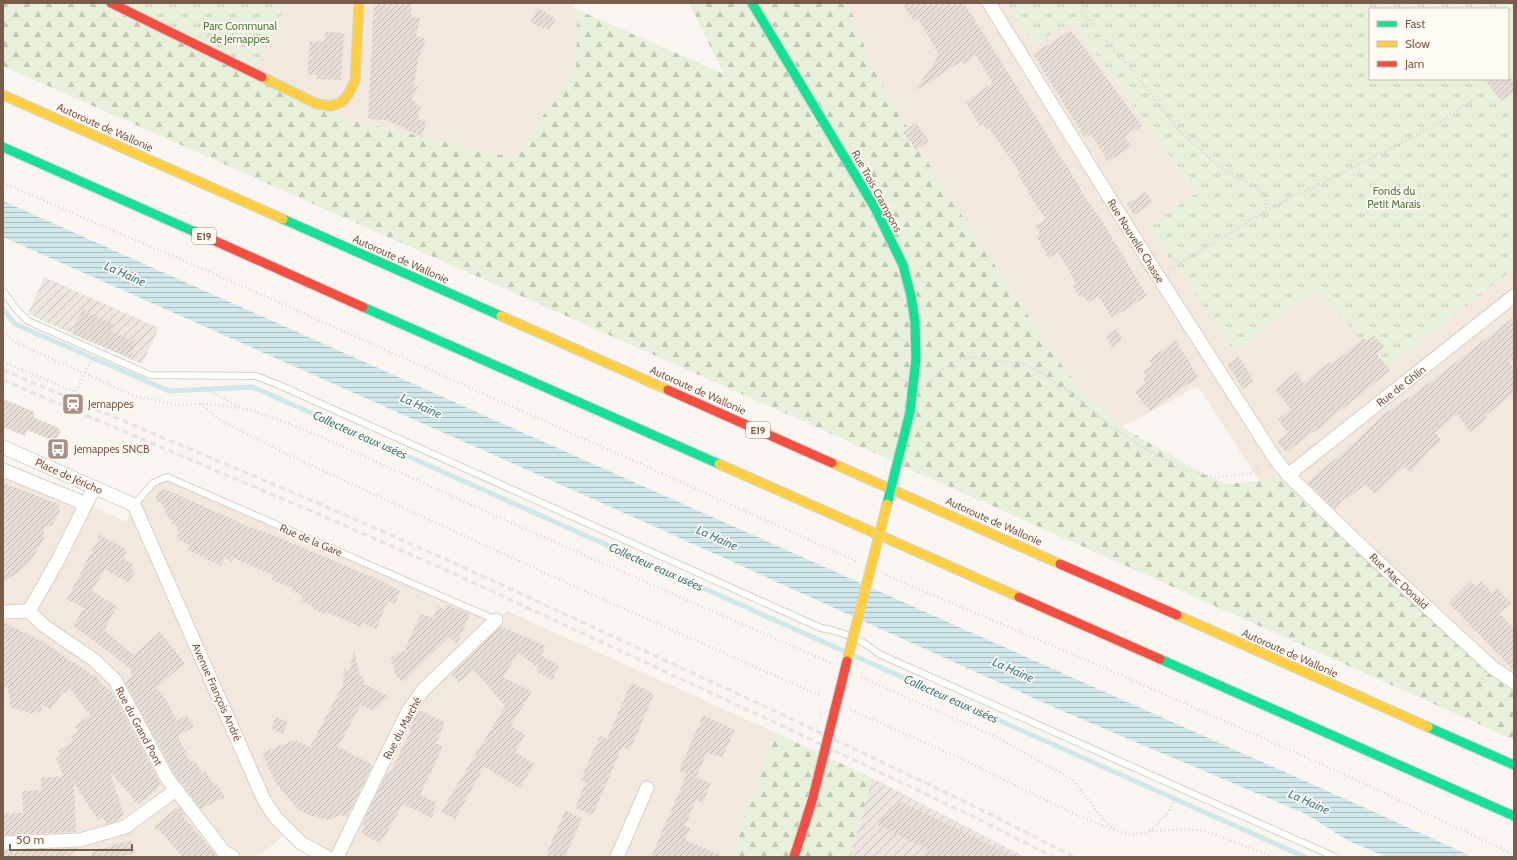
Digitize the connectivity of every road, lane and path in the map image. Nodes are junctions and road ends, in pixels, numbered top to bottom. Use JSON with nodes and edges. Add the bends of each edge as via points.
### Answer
{"nodes":[{"id":1,"x":111,"y":3,"type":"edge"},
{"id":2,"x":359,"y":3,"type":"edge"},
{"id":3,"x":752,"y":3,"type":"edge"},
{"id":4,"x":989,"y":3,"type":"edge"},
{"id":5,"x":1078,"y":3,"type":"edge"},
{"id":6,"x":3,"y":95,"type":"edge"},
{"id":7,"x":1474,"y":100,"type":"dead end"},
{"id":8,"x":3,"y":147,"type":"edge"},
{"id":9,"x":3,"y":183,"type":"edge"},
{"id":10,"x":1263,"y":213,"type":"junction"},
{"id":11,"x":1158,"y":276,"type":"junction"},
{"id":12,"x":3,"y":290,"type":"edge"},
{"id":13,"x":1514,"y":296,"type":"edge"},
{"id":14,"x":3,"y":332,"type":"edge"},
{"id":15,"x":95,"y":351,"type":"junction"},
{"id":16,"x":3,"y":362,"type":"edge"},
{"id":17,"x":84,"y":374,"type":"junction"},
{"id":18,"x":182,"y":375,"type":"junction"},
{"id":19,"x":911,"y":398,"type":"junction"},
{"id":20,"x":200,"y":404,"type":"junction"},
{"id":21,"x":241,"y":408,"type":"junction"},
{"id":22,"x":3,"y":447,"type":"edge"},
{"id":23,"x":1274,"y":457,"type":"junction"},
{"id":24,"x":3,"y":470,"type":"edge"},
{"id":25,"x":1288,"y":475,"type":"junction"},
{"id":26,"x":94,"y":488,"type":"junction"},
{"id":27,"x":86,"y":504,"type":"junction"},
{"id":28,"x":134,"y":505,"type":"junction"},
{"id":29,"x":858,"y":562,"type":"dead end"},
{"id":30,"x":880,"y":572,"type":"dead end"},
{"id":31,"x":29,"y":611,"type":"junction"},
{"id":32,"x":3,"y":612,"type":"edge"},
{"id":33,"x":496,"y":620,"type":"joint"},
{"id":34,"x":836,"y":666,"type":"dead end"},
{"id":35,"x":858,"y":675,"type":"dead end"},
{"id":36,"x":1514,"y":682,"type":"edge"},
{"id":37,"x":826,"y":698,"type":"dead end"},
{"id":38,"x":848,"y":708,"type":"dead end"},
{"id":39,"x":1514,"y":765,"type":"edge"},
{"id":40,"x":647,"y":788,"type":"dead end"},
{"id":41,"x":1180,"y":788,"type":"junction"},
{"id":42,"x":176,"y":790,"type":"junction"},
{"id":43,"x":1514,"y":816,"type":"edge"},
{"id":44,"x":1118,"y":831,"type":"junction"},
{"id":45,"x":1149,"y":831,"type":"junction"},
{"id":46,"x":3,"y":843,"type":"edge"},
{"id":47,"x":1514,"y":855,"type":"edge"},
{"id":48,"x":233,"y":857,"type":"edge"},
{"id":49,"x":327,"y":857,"type":"edge"},
{"id":50,"x":337,"y":857,"type":"edge"},
{"id":51,"x":617,"y":857,"type":"edge"},
{"id":52,"x":794,"y":857,"type":"edge"},
{"id":53,"x":1274,"y":857,"type":"edge"},
{"id":54,"x":1335,"y":857,"type":"edge"}],
"edges":[{"from":1,"to":2,"type":"main road","via":[[317,104],[330,106],[342,102],[355,81]]},
{"from":3,"to":19,"type":"main road","name":"Rue Trois Crampons","via":[[875,208],[903,265],[915,322],[916,359]]},
{"from":4,"to":11,"type":"street","name":"Rue Nouvelle Chasse"},
{"from":5,"to":10,"type":"path","via":[[1083,14],[1178,129],[1219,166],[1266,196]]},
{"from":6,"to":39,"type":"main road","name":"Autoroute de Wallonie","number":"E19"},
{"from":7,"to":10,"type":"path","via":[[1376,156]]},
{"from":8,"to":43,"type":"main road","number":"E19"},
{"from":9,"to":29,"type":"path","via":[[249,289]]},
{"from":10,"to":11,"type":"path"},
{"from":11,"to":23,"type":"street","name":"Rue Nouvelle Chasse"},
{"from":12,"to":15,"type":"lane","via":[[28,321]]},
{"from":13,"to":25,"type":"street","name":"Rue de Ghlin"},
{"from":14,"to":17,"type":"path","via":[[17,343]]},
{"from":15,"to":17,"type":"path"},
{"from":15,"to":18,"type":"lane","via":[[150,375]]},
{"from":16,"to":17,"type":"path","via":[[76,392]]},
{"from":17,"to":20,"type":"path","via":[[132,395],[176,405]]},
{"from":18,"to":21,"type":"path"},
{"from":18,"to":41,"type":"lane","via":[[256,376],[279,385],[821,628],[834,630],[869,645],[879,654]]},
{"from":19,"to":23,"type":"path","via":[[942,370],[956,361],[969,357],[1024,364],[1065,389],[1111,426],[1147,450],[1183,469],[1216,477],[1249,474]]},
{"from":19,"to":52,"type":"main road","name":"Rue Trois Crampons","bridge":true,"via":[[910,412],[812,801]]},
{"from":20,"to":21,"type":"path"},
{"from":20,"to":37,"type":"path","via":[[220,420],[284,453],[593,595]]},
{"from":21,"to":34,"type":"path","via":[[313,433]]},
{"from":22,"to":26,"type":"street","name":"Place de Jéricho"},
{"from":23,"to":25,"type":"street","name":"Rue Nouvelle Chasse"},
{"from":24,"to":27,"type":"street","name":"Place de Jéricho"},
{"from":25,"to":36,"type":"street","name":"Rue Mac Donald","via":[[1493,668]]},
{"from":26,"to":27,"type":"street"},
{"from":26,"to":28,"type":"street","name":"Place de Jéricho"},
{"from":27,"to":31,"type":"street"},
{"from":28,"to":33,"type":"lane","name":"Rue de la Gare","via":[[153,483],[167,477]]},
{"from":28,"to":49,"type":"street","name":"Avenue François André","via":[[264,800],[276,818],[301,843]]},
{"from":30,"to":47,"type":"path","via":[[1121,675],[1361,782]]},
{"from":31,"to":32,"type":"street"},
{"from":31,"to":42,"type":"street","name":"Rue du Grand Pont","via":[[43,625],[94,660],[116,680],[167,778]]},
{"from":33,"to":50,"type":"street","name":"Rue du Marché","via":[[424,689],[408,711]]},
{"from":35,"to":44,"type":"path","via":[[998,738],[1072,779],[1104,820]]},
{"from":38,"to":44,"type":"path"},
{"from":40,"to":51,"type":"street"},
{"from":41,"to":45,"type":"path","via":[[1168,813]]},
{"from":41,"to":54,"type":"lane"},
{"from":42,"to":46,"type":"street","via":[[125,827],[80,840]]},
{"from":42,"to":48,"type":"street","name":"Rue du Grand Pont","via":[[224,852]]},
{"from":44,"to":45,"type":"path","via":[[1132,835]]},
{"from":45,"to":53,"type":"path","via":[[1189,829],[1208,832]]}]}
